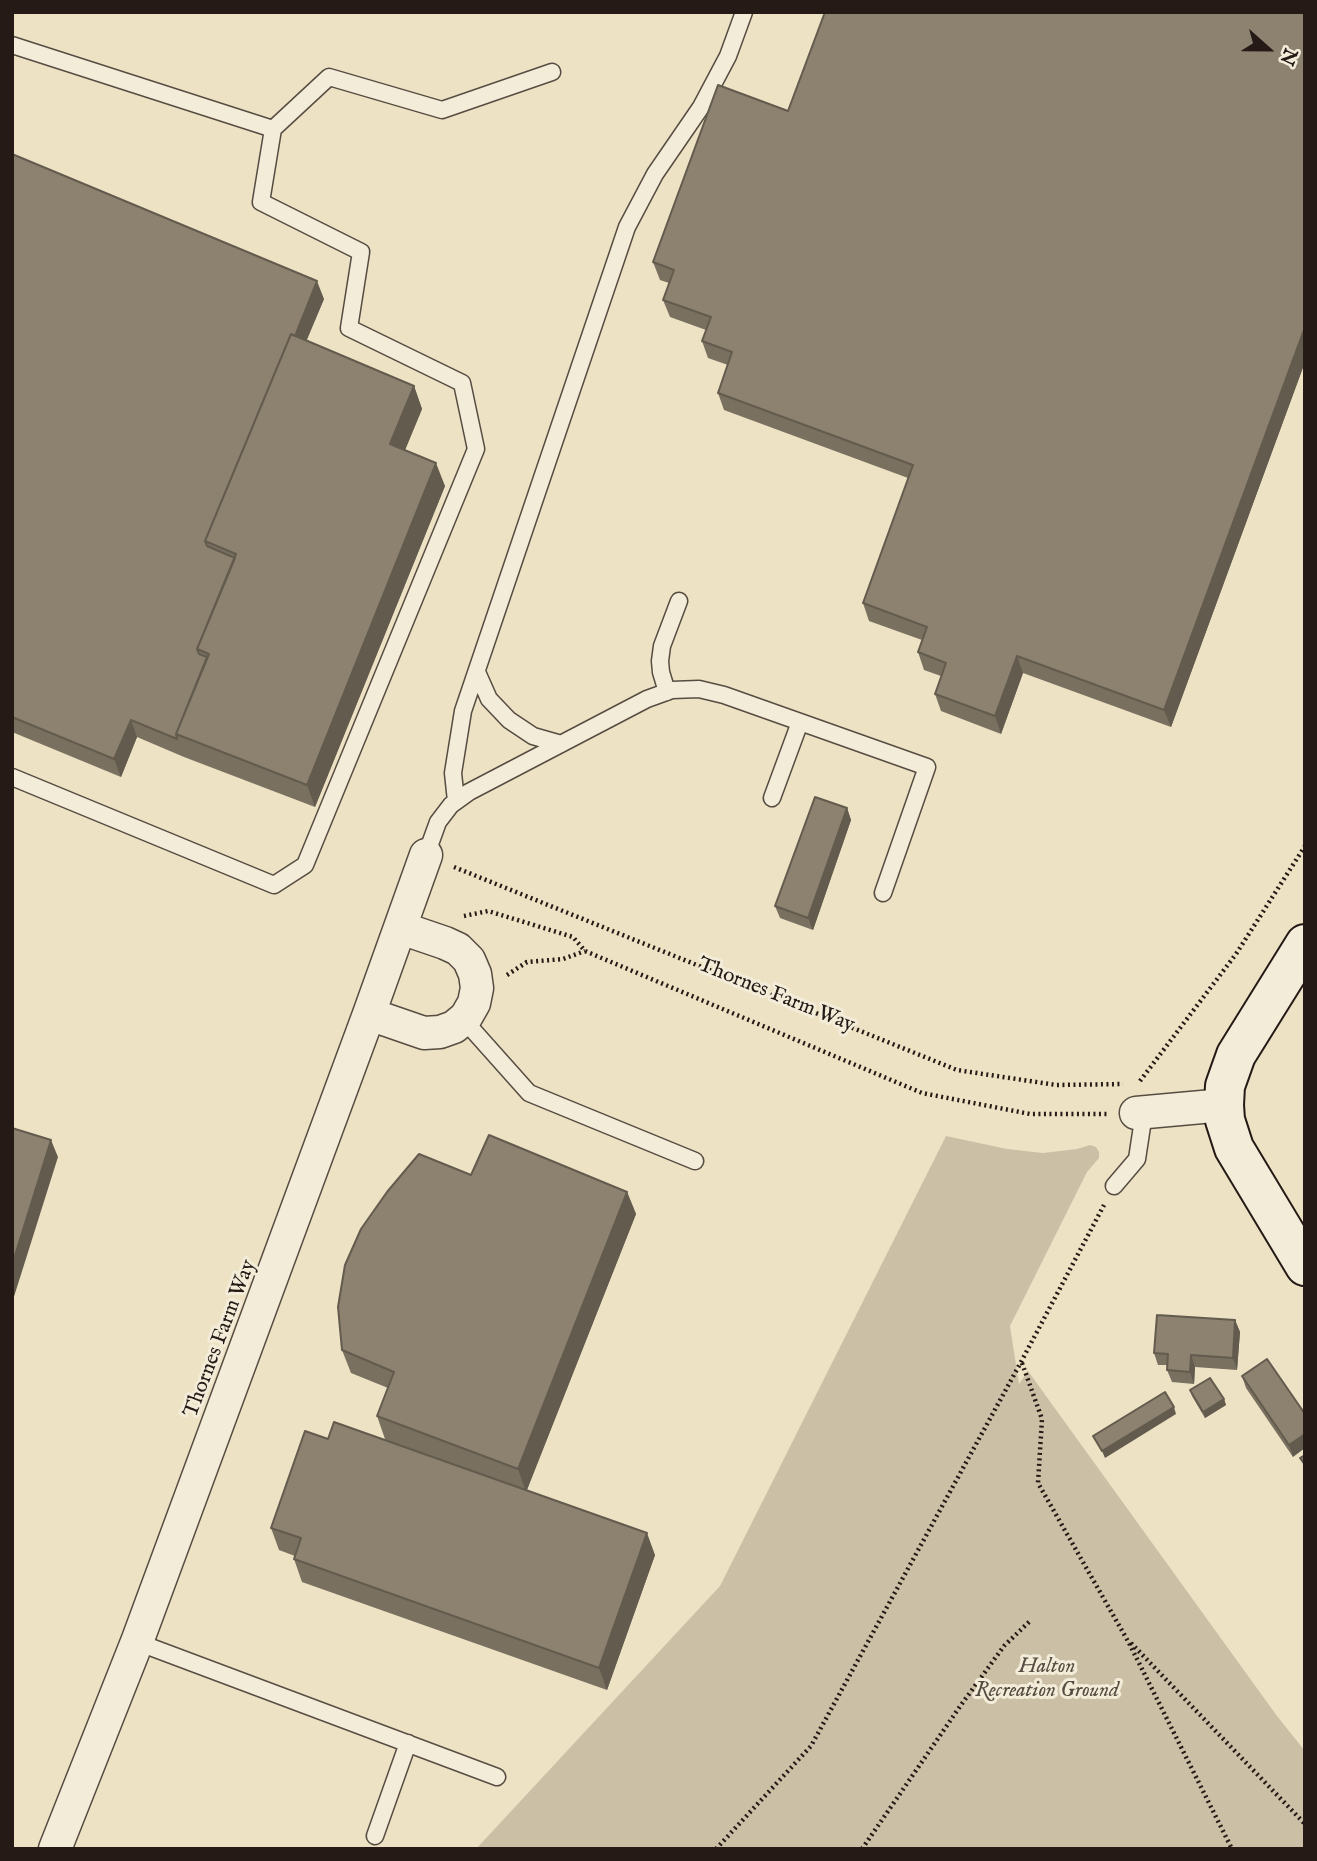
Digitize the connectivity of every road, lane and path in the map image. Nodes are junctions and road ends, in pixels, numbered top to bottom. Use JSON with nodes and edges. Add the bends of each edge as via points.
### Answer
{"nodes":[{"id":1,"x":744,"y":12,"type":"edge"},
{"id":2,"x":12,"y":45,"type":"edge"},
{"id":3,"x":552,"y":72,"type":"dead end"},
{"id":4,"x":272,"y":129,"type":"junction"},
{"id":5,"x":679,"y":601,"type":"dead end"},
{"id":6,"x":477,"y":672,"type":"junction"},
{"id":7,"x":667,"y":692,"type":"junction"},
{"id":8,"x":800,"y":722,"type":"junction"},
{"id":9,"x":561,"y":744,"type":"junction"},
{"id":10,"x":12,"y":777,"type":"edge"},
{"id":11,"x":772,"y":798,"type":"dead end"},
{"id":12,"x":456,"y":801,"type":"junction"},
{"id":13,"x":1305,"y":846,"type":"edge"},
{"id":14,"x":426,"y":855,"type":"junction"},
{"id":15,"x":883,"y":893,"type":"dead end"},
{"id":16,"x":415,"y":932,"type":"junction"},
{"id":17,"x":1305,"y":944,"type":"edge"},
{"id":18,"x":585,"y":951,"type":"junction"},
{"id":19,"x":469,"y":1011,"type":"junction"},
{"id":20,"x":369,"y":1014,"type":"junction"},
{"id":21,"x":1139,"y":1103,"type":"junction"},
{"id":22,"x":1224,"y":1113,"type":"junction"},
{"id":23,"x":1069,"y":1114,"type":"dead end"},
{"id":24,"x":695,"y":1161,"type":"dead end"},
{"id":25,"x":1114,"y":1186,"type":"joint"},
{"id":26,"x":1305,"y":1266,"type":"edge"},
{"id":27,"x":1021,"y":1362,"type":"junction"},
{"id":28,"x":1030,"y":1621,"type":"dead end"},
{"id":29,"x":1126,"y":1637,"type":"junction"},
{"id":30,"x":137,"y":1642,"type":"junction"},
{"id":31,"x":408,"y":1743,"type":"junction"},
{"id":32,"x":498,"y":1777,"type":"dead end"},
{"id":33,"x":1305,"y":1824,"type":"edge"},
{"id":34,"x":374,"y":1836,"type":"dead end"},
{"id":35,"x":55,"y":1849,"type":"edge"},
{"id":36,"x":716,"y":1849,"type":"edge"},
{"id":37,"x":862,"y":1849,"type":"edge"},
{"id":38,"x":1231,"y":1849,"type":"edge"}],
"edges":[{"from":1,"to":6,"type":"lane","via":[[728,56],[701,107],[655,174],[627,227]]},
{"from":2,"to":4,"type":"lane"},
{"from":3,"to":4,"type":"lane","via":[[442,110],[329,77]]},
{"from":4,"to":10,"type":"lane","via":[[261,202],[361,252],[349,328],[462,383],[476,449],[305,865],[274,885]]},
{"from":5,"to":7,"type":"lane","via":[[660,661]]},
{"from":6,"to":9,"type":"lane","via":[[489,699],[509,720],[533,736]]},
{"from":6,"to":12,"type":"lane","via":[[456,745]]},
{"from":7,"to":8,"type":"lane","via":[[699,689]]},
{"from":7,"to":9,"type":"lane"},
{"from":8,"to":11,"type":"lane"},
{"from":8,"to":15,"type":"lane","via":[[927,766]]},
{"from":9,"to":12,"type":"lane"},
{"from":12,"to":14,"type":"lane","via":[[438,822]]},
{"from":13,"to":21,"type":"path"},
{"from":14,"to":16,"type":"street","name":"Thornes Farm Way"},
{"from":14,"to":21,"type":"path","name":"Thornes Farm Way","via":[[957,1070]]},
{"from":16,"to":18,"type":"path","name":"Thornes Farm Way","via":[[488,911],[573,937]]},
{"from":16,"to":19,"type":"street","via":[[458,949],[469,960],[477,988]]},
{"from":16,"to":20,"type":"street","name":"Thornes Farm Way"},
{"from":17,"to":22,"type":"street","via":[[1236,1055],[1225,1086]]},
{"from":18,"to":19,"type":"path","via":[[563,959],[527,962],[505,976]]},
{"from":18,"to":23,"type":"path","name":"Thornes Farm Way","via":[[922,1093],[1030,1114]]},
{"from":19,"to":20,"type":"street","via":[[454,1027],[424,1033]]},
{"from":19,"to":24,"type":"lane","via":[[529,1093]]},
{"from":20,"to":30,"type":"street","name":"Thornes Farm Way"},
{"from":21,"to":22,"type":"street"},
{"from":21,"to":25,"type":"lane","via":[[1137,1159]]},
{"from":22,"to":26,"type":"street","via":[[1234,1148]]},
{"from":25,"to":27,"type":"path"},
{"from":27,"to":29,"type":"path","via":[[1042,1419],[1038,1483]]},
{"from":27,"to":36,"type":"path","via":[[811,1746]]},
{"from":28,"to":37,"type":"path","via":[[1004,1646],[961,1704]]},
{"from":29,"to":33,"type":"path"},
{"from":29,"to":38,"type":"path"},
{"from":30,"to":31,"type":"lane"},
{"from":30,"to":35,"type":"street","name":"Thornes Farm Way"},
{"from":31,"to":32,"type":"lane"},
{"from":31,"to":34,"type":"lane"}]}
